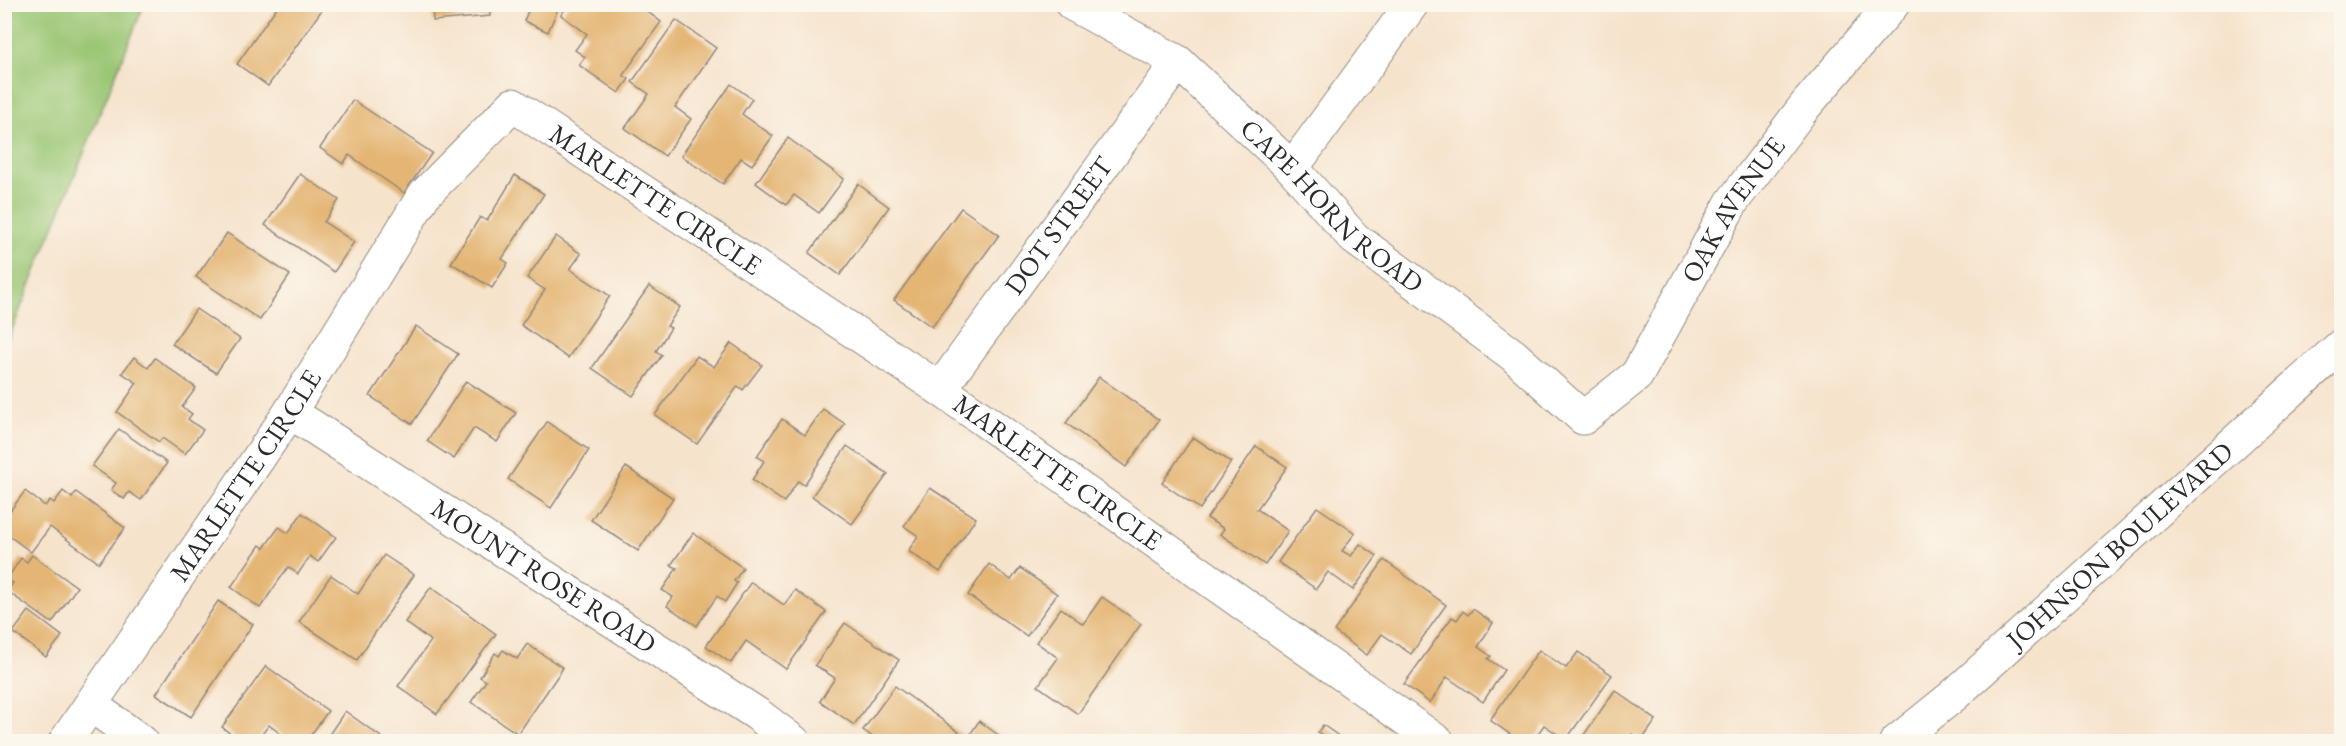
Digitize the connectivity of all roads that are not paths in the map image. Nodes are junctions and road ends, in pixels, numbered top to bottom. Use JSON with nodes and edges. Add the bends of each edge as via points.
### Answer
{"nodes":[{"id":1,"x":1072,"y":4,"type":"edge"},
{"id":2,"x":1412,"y":4,"type":"edge"},
{"id":3,"x":1893,"y":4,"type":"edge"},
{"id":4,"x":1178,"y":62,"type":"junction"},
{"id":5,"x":1292,"y":168,"type":"junction"},
{"id":6,"x":2342,"y":345,"type":"edge"},
{"id":7,"x":940,"y":389,"type":"junction"},
{"id":8,"x":290,"y":412,"type":"junction"},
{"id":9,"x":1583,"y":418,"type":"joint"},
{"id":10,"x":91,"y":705,"type":"junction"},
{"id":11,"x":65,"y":741,"type":"edge"},
{"id":12,"x":142,"y":741,"type":"edge"},
{"id":13,"x":794,"y":741,"type":"edge"},
{"id":14,"x":1438,"y":741,"type":"edge"},
{"id":15,"x":1896,"y":741,"type":"edge"}],
"edges":[{"from":1,"to":4,"type":"street","name":"CAPE HORN ROAD"},
{"from":2,"to":5,"type":"street"},
{"from":3,"to":9,"type":"street","name":"OAK AVENUE","via":[[1805,106],[1732,202],[1637,375]]},
{"from":4,"to":5,"type":"street","name":"CAPE HORN ROAD"},
{"from":4,"to":7,"type":"street","name":"DOT STREET"},
{"from":5,"to":9,"type":"street","name":"CAPE HORN ROAD","via":[[1354,238],[1513,355]]},
{"from":6,"to":15,"type":"street","name":"JOHNSON BOULEVARD","via":[[1953,696]]},
{"from":7,"to":8,"type":"street","name":"MARLETTE CIRCLE","via":[[513,105],[424,195]]},
{"from":7,"to":14,"type":"street","name":"MARLETTE CIRCLE"},
{"from":8,"to":10,"type":"street","name":"MARLETTE CIRCLE"},
{"from":8,"to":13,"type":"street","name":"MOUNT ROSE ROAD"},
{"from":10,"to":11,"type":"street","name":"MARLETTE CIRCLE"},
{"from":10,"to":12,"type":"street"}]}
